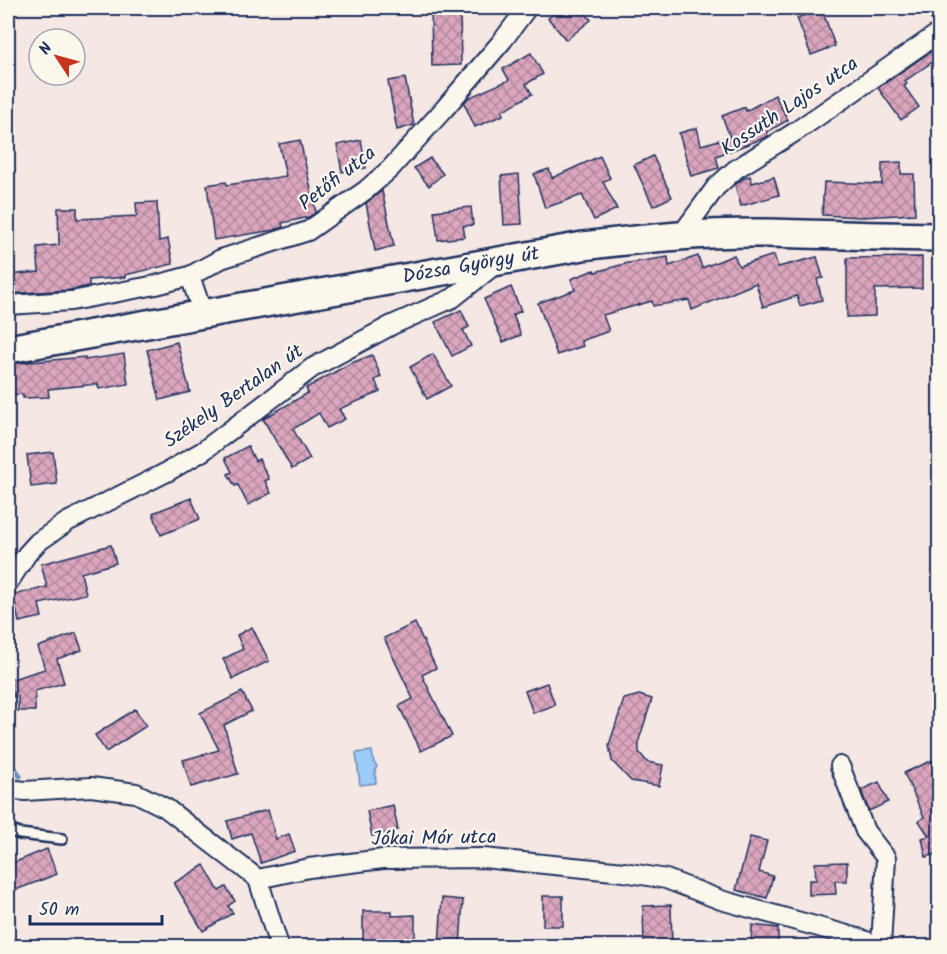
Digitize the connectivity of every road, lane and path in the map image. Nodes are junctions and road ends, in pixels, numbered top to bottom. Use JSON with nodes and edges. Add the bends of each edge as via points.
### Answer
{"nodes":[{"id":1,"x":527,"y":8,"type":"edge"},
{"id":2,"x":935,"y":8,"type":"edge"},
{"id":3,"x":939,"y":14,"type":"edge"},
{"id":4,"x":939,"y":32,"type":"edge"},
{"id":5,"x":681,"y":235,"type":"junction"},
{"id":6,"x":939,"y":237,"type":"edge"},
{"id":7,"x":498,"y":262,"type":"junction"},
{"id":8,"x":190,"y":276,"type":"junction"},
{"id":9,"x":8,"y":305,"type":"edge"},
{"id":10,"x":203,"y":314,"type":"junction"},
{"id":11,"x":8,"y":349,"type":"edge"},
{"id":12,"x":8,"y":583,"type":"edge"},
{"id":13,"x":840,"y":766,"type":"dead end"},
{"id":14,"x":8,"y":789,"type":"edge"},
{"id":15,"x":8,"y":830,"type":"edge"},
{"id":16,"x":62,"y":839,"type":"dead end"},
{"id":17,"x":258,"y":879,"type":"junction"},
{"id":18,"x":279,"y":946,"type":"edge"},
{"id":19,"x":880,"y":946,"type":"edge"}],
"edges":[{"from":1,"to":8,"type":"street","name":"Petőfi utca","via":[[446,108],[366,190],[308,231],[221,259]]},
{"from":2,"to":3,"type":"street"},
{"from":4,"to":5,"type":"street","name":"Kossuth Lajos utca","via":[[736,169],[716,187]]},
{"from":5,"to":6,"type":"main road","name":"Dózsa György út"},
{"from":5,"to":7,"type":"main road","name":"Dózsa György út","via":[[583,246]]},
{"from":7,"to":10,"type":"main road","name":"Dózsa György út"},
{"from":7,"to":12,"type":"street","name":"Székely Bertalan út","via":[[453,298],[312,368],[203,451],[67,522],[27,554]]},
{"from":8,"to":9,"type":"street","via":[[71,301]]},
{"from":8,"to":10,"type":"street"},
{"from":10,"to":11,"type":"main road","name":"Dózsa György út"},
{"from":13,"to":19,"type":"street","via":[[865,831],[885,858]]},
{"from":14,"to":17,"type":"street","via":[[91,787],[136,793],[166,808]]},
{"from":15,"to":16,"type":"lane"},
{"from":17,"to":18,"type":"street"},
{"from":17,"to":19,"type":"street","name":"Jókai Mór utca","via":[[383,859],[483,858],[624,873],[666,879],[721,900]]}]}
